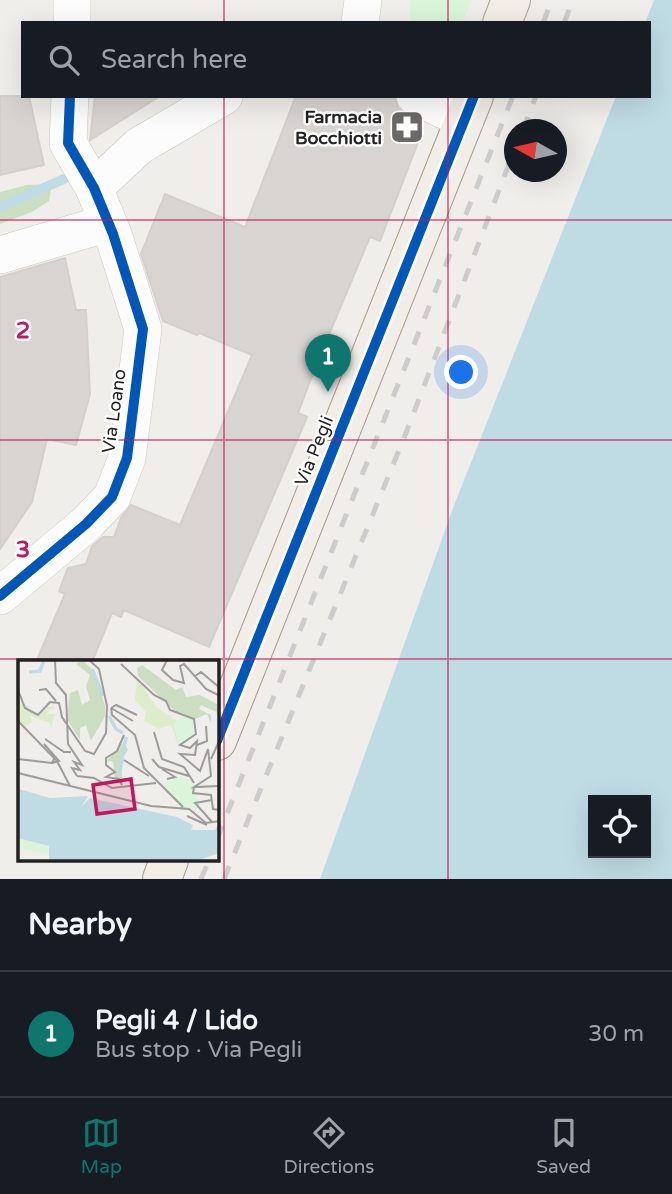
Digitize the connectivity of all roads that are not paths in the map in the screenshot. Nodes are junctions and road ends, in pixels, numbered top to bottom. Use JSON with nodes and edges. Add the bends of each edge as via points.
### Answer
{"nodes":[{"id":1,"x":72,"y":0,"type":"edge"},
{"id":2,"x":363,"y":0,"type":"edge"},
{"id":3,"x":511,"y":0,"type":"edge"},
{"id":4,"x":72,"y":21,"type":"edge"},
{"id":5,"x":360,"y":21,"type":"edge"},
{"id":6,"x":503,"y":21,"type":"edge"},
{"id":7,"x":70,"y":98,"type":"edge"},
{"id":8,"x":221,"y":98,"type":"edge"},
{"id":9,"x":424,"y":98,"type":"edge"},
{"id":10,"x":469,"y":108,"type":"edge"},
{"id":11,"x":94,"y":188,"type":"junction"},
{"id":12,"x":108,"y":223,"type":"junction"},
{"id":13,"x":0,"y":255,"type":"edge"},
{"id":14,"x":0,"y":596,"type":"edge"},
{"id":15,"x":219,"y":736,"type":"edge"},
{"id":16,"x":168,"y":862,"type":"edge"},
{"id":17,"x":162,"y":879,"type":"edge"}],
"edges":[{"from":1,"to":4,"type":"street"},
{"from":2,"to":5,"type":"street"},
{"from":3,"to":6,"type":"main road"},
{"from":7,"to":11,"type":"street","name":"Via Loano","via":[[68,143]]},
{"from":8,"to":11,"type":"street","via":[[139,146]]},
{"from":9,"to":10,"type":"street"},
{"from":10,"to":15,"type":"main road","name":"Via Pegli"},
{"from":11,"to":12,"type":"street","name":"Via Loano"},
{"from":12,"to":13,"type":"street"},
{"from":12,"to":14,"type":"street","name":"Via Loano","via":[[143,330],[127,458],[112,497]]},
{"from":16,"to":17,"type":"main road"}]}
